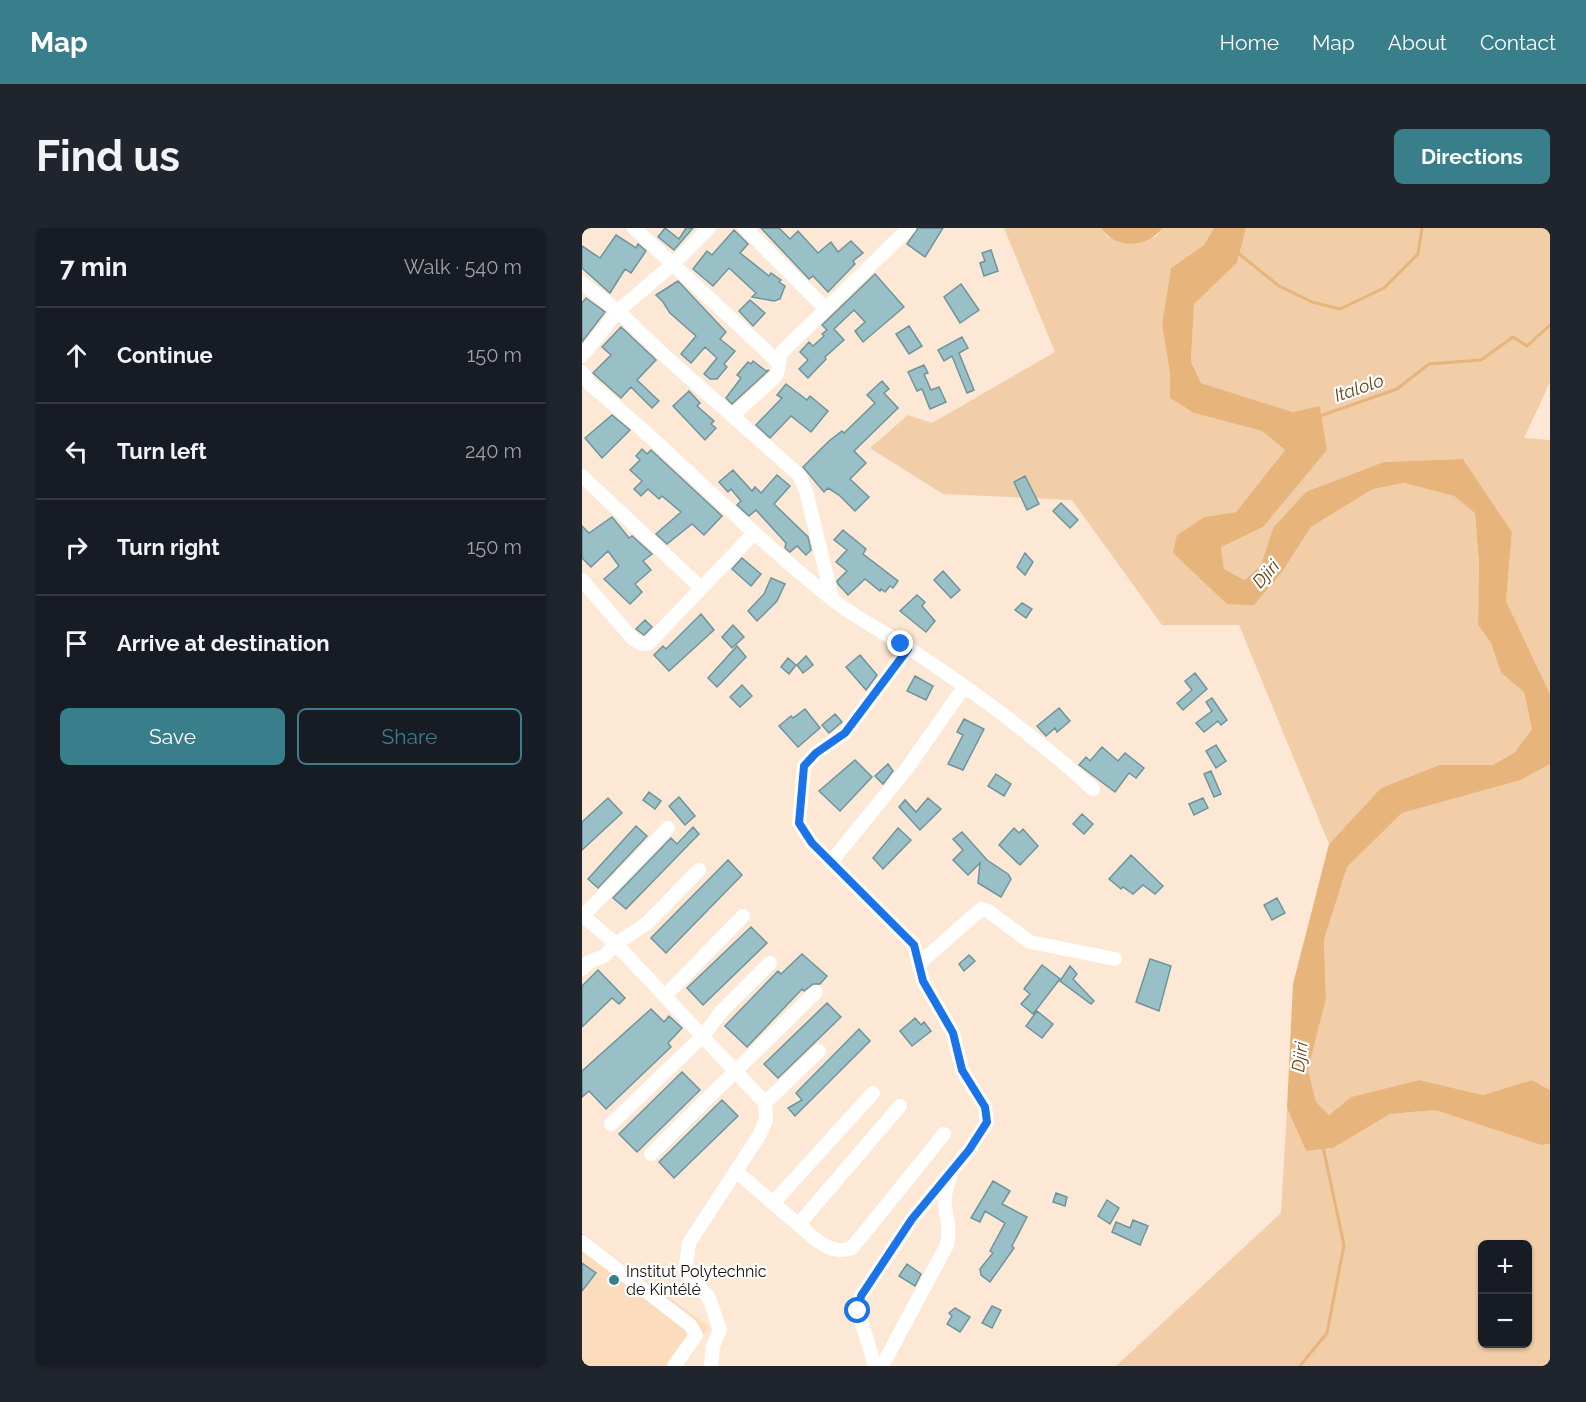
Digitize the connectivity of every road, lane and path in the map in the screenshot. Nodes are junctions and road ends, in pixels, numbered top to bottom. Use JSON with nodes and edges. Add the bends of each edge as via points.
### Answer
{"nodes":[{"id":1,"x":634,"y":228,"type":"edge"},
{"id":2,"x":709,"y":228,"type":"edge"},
{"id":3,"x":745,"y":228,"type":"edge"},
{"id":4,"x":909,"y":228,"type":"edge"},
{"id":5,"x":673,"y":264,"type":"junction"},
{"id":6,"x":582,"y":283,"type":"edge"},
{"id":7,"x":825,"y":308,"type":"junction"},
{"id":8,"x":618,"y":310,"type":"junction"},
{"id":9,"x":582,"y":356,"type":"edge"},
{"id":10,"x":779,"y":363,"type":"junction"},
{"id":11,"x":582,"y":372,"type":"edge"},
{"id":12,"x":732,"y":416,"type":"junction"},
{"id":13,"x":582,"y":476,"type":"edge"},
{"id":14,"x":754,"y":533,"type":"junction"},
{"id":15,"x":582,"y":580,"type":"edge"},
{"id":16,"x":700,"y":587,"type":"junction"},
{"id":17,"x":833,"y":600,"type":"junction"},
{"id":18,"x":908,"y":649,"type":"junction"},
{"id":19,"x":964,"y":687,"type":"junction"},
{"id":20,"x":1093,"y":789,"type":"dead end"},
{"id":21,"x":668,"y":828,"type":"dead end"},
{"id":22,"x":831,"y":862,"type":"junction"},
{"id":23,"x":699,"y":870,"type":"dead end"},
{"id":24,"x":583,"y":915,"type":"edge"},
{"id":25,"x":742,"y":916,"type":"dead end"},
{"id":26,"x":616,"y":945,"type":"junction"},
{"id":27,"x":1115,"y":959,"type":"dead end"},
{"id":28,"x":770,"y":963,"type":"dead end"},
{"id":29,"x":920,"y":963,"type":"junction"},
{"id":30,"x":582,"y":969,"type":"edge"},
{"id":31,"x":816,"y":992,"type":"dead end"},
{"id":32,"x":665,"y":996,"type":"junction"},
{"id":33,"x":703,"y":1036,"type":"junction"},
{"id":34,"x":819,"y":1051,"type":"dead end"},
{"id":35,"x":736,"y":1071,"type":"junction"},
{"id":36,"x":873,"y":1093,"type":"dead end"},
{"id":37,"x":765,"y":1103,"type":"junction"},
{"id":38,"x":900,"y":1106,"type":"dead end"},
{"id":39,"x":611,"y":1124,"type":"dead end"},
{"id":40,"x":945,"y":1134,"type":"dead end"},
{"id":41,"x":651,"y":1154,"type":"dead end"},
{"id":42,"x":955,"y":1168,"type":"junction"},
{"id":43,"x":737,"y":1172,"type":"junction"},
{"id":44,"x":773,"y":1203,"type":"junction"},
{"id":45,"x":798,"y":1225,"type":"junction"},
{"id":46,"x":582,"y":1242,"type":"edge"},
{"id":47,"x":674,"y":1366,"type":"edge"},
{"id":48,"x":711,"y":1366,"type":"edge"},
{"id":49,"x":874,"y":1366,"type":"edge"},
{"id":50,"x":882,"y":1366,"type":"edge"}],
"edges":[{"from":1,"to":5,"type":"street"},
{"from":2,"to":5,"type":"street"},
{"from":3,"to":7,"type":"street"},
{"from":4,"to":7,"type":"street"},
{"from":5,"to":8,"type":"street"},
{"from":5,"to":10,"type":"street"},
{"from":6,"to":8,"type":"street"},
{"from":7,"to":10,"type":"street","via":[[783,351]]},
{"from":8,"to":9,"type":"street"},
{"from":8,"to":12,"type":"street"},
{"from":10,"to":12,"type":"street","via":[[775,377]]},
{"from":11,"to":14,"type":"street","via":[[590,384],[641,426]]},
{"from":12,"to":17,"type":"street","via":[[799,475]]},
{"from":13,"to":16,"type":"street"},
{"from":14,"to":16,"type":"street"},
{"from":14,"to":17,"type":"street"},
{"from":15,"to":16,"type":"street","via":[[633,639],[642,644],[656,637]]},
{"from":17,"to":18,"type":"street"},
{"from":18,"to":19,"type":"street"},
{"from":18,"to":22,"type":"street","via":[[845,733],[804,766],[799,823]]},
{"from":19,"to":20,"type":"street","via":[[1029,733]]},
{"from":19,"to":22,"type":"street","via":[[908,767]]},
{"from":21,"to":24,"type":"street"},
{"from":22,"to":29,"type":"street","via":[[907,936]]},
{"from":23,"to":26,"type":"street","via":[[646,924]]},
{"from":24,"to":26,"type":"street"},
{"from":25,"to":32,"type":"street"},
{"from":26,"to":30,"type":"street"},
{"from":26,"to":32,"type":"street"},
{"from":27,"to":29,"type":"street","via":[[1030,942],[981,909]]},
{"from":28,"to":33,"type":"street"},
{"from":29,"to":42,"type":"street","via":[[923,981],[953,1033],[962,1070],[985,1107],[987,1122]]},
{"from":31,"to":35,"type":"street"},
{"from":32,"to":33,"type":"street"},
{"from":33,"to":35,"type":"street"},
{"from":33,"to":39,"type":"street"},
{"from":34,"to":37,"type":"street"},
{"from":35,"to":37,"type":"street"},
{"from":35,"to":41,"type":"street"},
{"from":36,"to":44,"type":"street"},
{"from":37,"to":43,"type":"street","via":[[766,1120]]},
{"from":38,"to":45,"type":"street"},
{"from":40,"to":45,"type":"street","via":[[852,1248],[841,1252],[829,1249]]},
{"from":42,"to":49,"type":"street","via":[[912,1219],[861,1296],[858,1311]]},
{"from":42,"to":50,"type":"street","via":[[943,1203],[950,1232],[947,1245]]},
{"from":43,"to":44,"type":"street"},
{"from":43,"to":48,"type":"street","via":[[689,1243],[685,1271],[709,1298],[720,1330],[712,1346]]},
{"from":44,"to":45,"type":"street"},
{"from":46,"to":47,"type":"street","via":[[690,1325],[696,1335]]}]}
